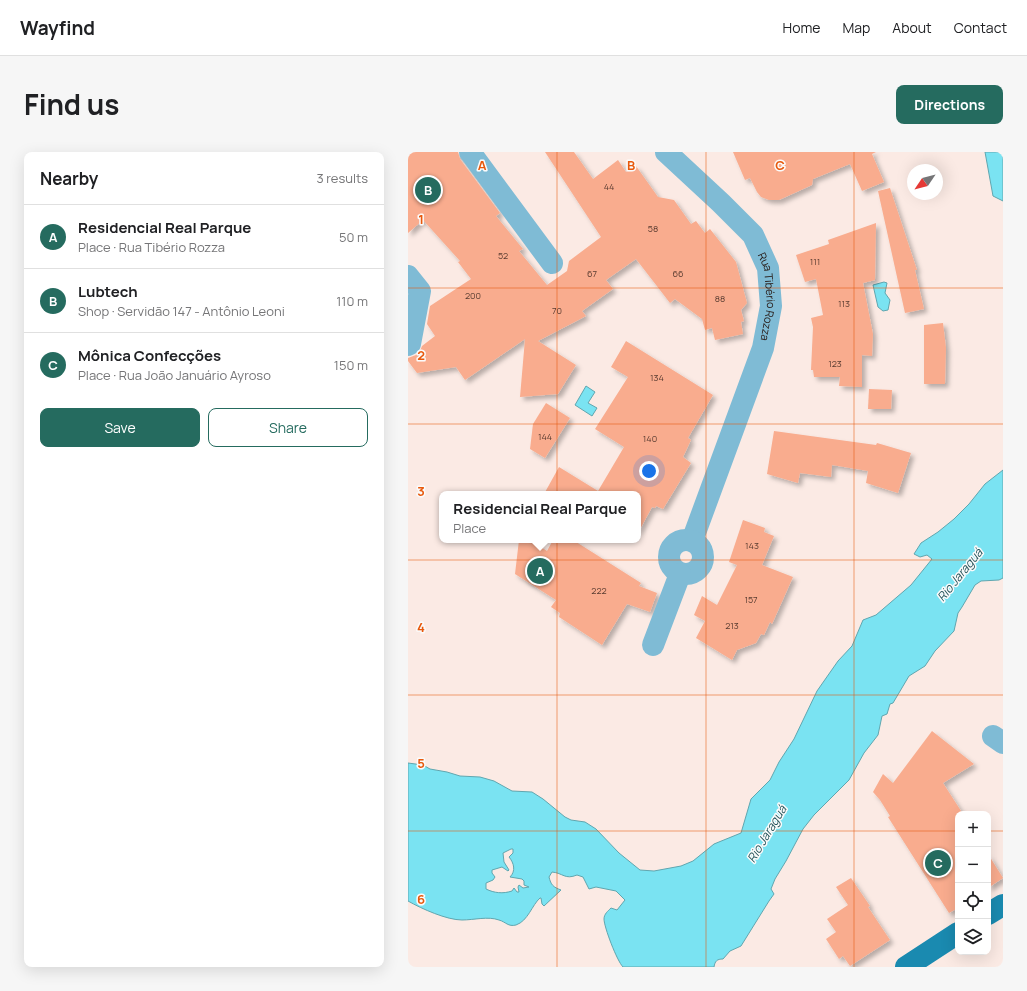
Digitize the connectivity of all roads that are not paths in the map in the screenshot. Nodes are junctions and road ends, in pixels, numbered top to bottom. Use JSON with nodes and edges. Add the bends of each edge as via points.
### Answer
{"nodes":[{"id":1,"x":470,"y":152,"type":"edge"},
{"id":2,"x":666,"y":152,"type":"edge"},
{"id":3,"x":552,"y":262,"type":"dead end"},
{"id":4,"x":408,"y":276,"type":"edge"},
{"id":5,"x":408,"y":345,"type":"edge"},
{"id":6,"x":653,"y":645,"type":"dead end"},
{"id":7,"x":1003,"y":905,"type":"edge"},
{"id":8,"x":991,"y":912,"type":"edge"},
{"id":9,"x":955,"y":935,"type":"edge"},
{"id":10,"x":906,"y":967,"type":"edge"}],
"edges":[{"from":1,"to":3,"type":"street"},
{"from":2,"to":6,"type":"street","name":"Rua Tibério Rozza","via":[[753,235],[768,268],[771,306],[763,348],[692,541],[702,550],[702,563],[693,573],[680,574]]},
{"from":4,"to":5,"type":"street","via":[[420,291]]},
{"from":7,"to":8,"type":"main road"},
{"from":9,"to":10,"type":"main road"}]}
